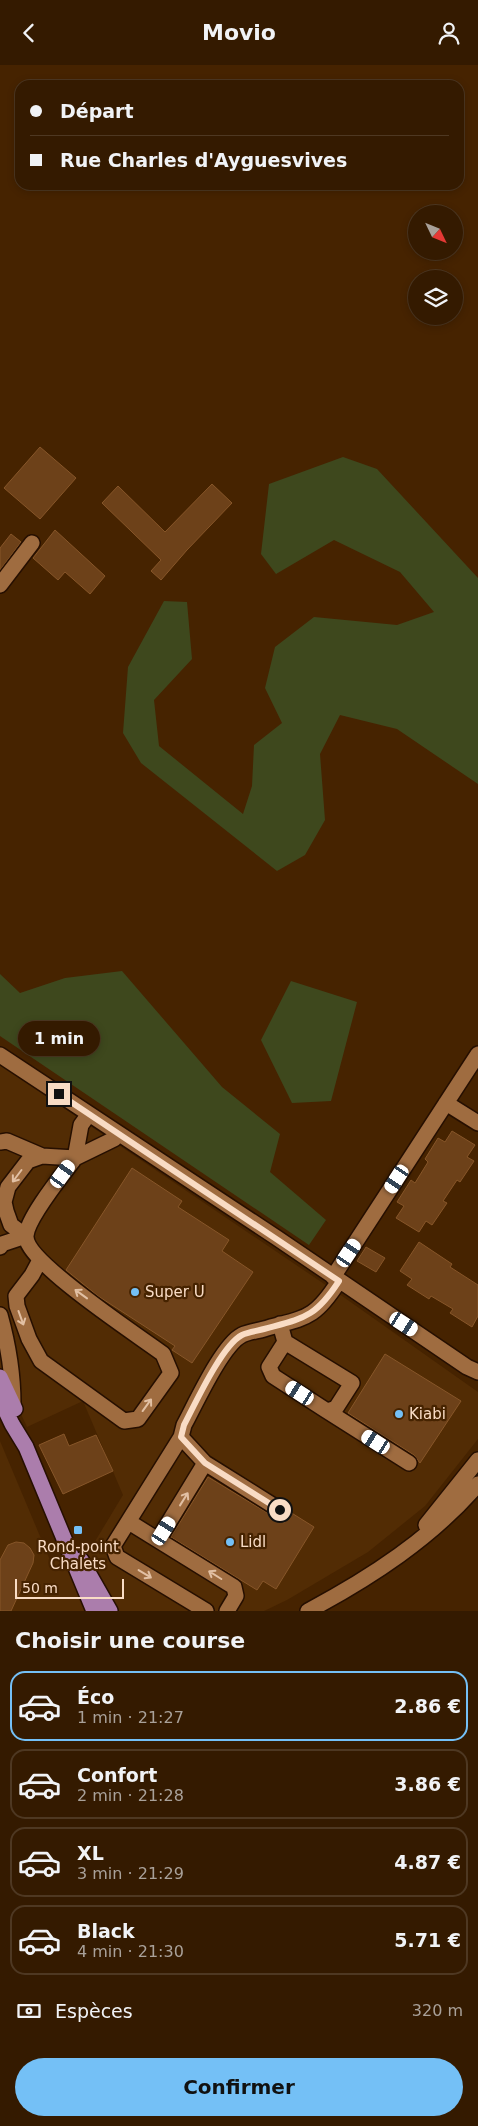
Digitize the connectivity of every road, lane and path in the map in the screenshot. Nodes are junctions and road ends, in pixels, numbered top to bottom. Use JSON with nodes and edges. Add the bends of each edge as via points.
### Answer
{"nodes":[{"id":1,"x":32,"y":543,"type":"dead end"},
{"id":2,"x":0,"y":585,"type":"edge"},
{"id":3,"x":478,"y":1054,"type":"edge"},
{"id":4,"x":0,"y":1055,"type":"edge"},
{"id":5,"x":446,"y":1103,"type":"junction"},
{"id":6,"x":89,"y":1114,"type":"junction"},
{"id":7,"x":478,"y":1123,"type":"edge"},
{"id":8,"x":118,"y":1133,"type":"junction"},
{"id":9,"x":0,"y":1142,"type":"edge"},
{"id":10,"x":42,"y":1156,"type":"junction"},
{"id":11,"x":75,"y":1158,"type":"junction"},
{"id":12,"x":0,"y":1231,"type":"edge"},
{"id":13,"x":26,"y":1236,"type":"junction"},
{"id":14,"x":0,"y":1247,"type":"edge"},
{"id":15,"x":40,"y":1260,"type":"junction"},
{"id":16,"x":336,"y":1279,"type":"junction"},
{"id":17,"x":0,"y":1315,"type":"edge"},
{"id":18,"x":280,"y":1324,"type":"junction"},
{"id":19,"x":285,"y":1342,"type":"junction"},
{"id":20,"x":472,"y":1369,"type":"edge"},
{"id":21,"x":0,"y":1377,"type":"edge"},
{"id":22,"x":478,"y":1379,"type":"edge"},
{"id":23,"x":6,"y":1401,"type":"edge"},
{"id":24,"x":327,"y":1411,"type":"junction"},
{"id":25,"x":181,"y":1437,"type":"junction"},
{"id":26,"x":478,"y":1460,"type":"edge"},
{"id":27,"x":205,"y":1463,"type":"junction"},
{"id":28,"x":409,"y":1463,"type":"dead end"},
{"id":29,"x":478,"y":1484,"type":"edge"},
{"id":30,"x":280,"y":1510,"type":"dead end"},
{"id":31,"x":58,"y":1522,"type":"junction"},
{"id":32,"x":129,"y":1522,"type":"junction"},
{"id":33,"x":158,"y":1540,"type":"junction"},
{"id":34,"x":405,"y":1549,"type":"junction"},
{"id":35,"x":94,"y":1611,"type":"edge"},
{"id":36,"x":110,"y":1611,"type":"edge"},
{"id":37,"x":206,"y":1611,"type":"edge"},
{"id":38,"x":227,"y":1611,"type":"edge"},
{"id":39,"x":308,"y":1611,"type":"edge"}],
"edges":[{"from":1,"to":2,"type":"street"},
{"from":3,"to":5,"type":"street"},
{"from":4,"to":6,"type":"street"},
{"from":5,"to":7,"type":"street"},
{"from":5,"to":16,"type":"street"},
{"from":6,"to":8,"type":"street"},
{"from":6,"to":11,"type":"street","via":[[81,1125]]},
{"from":8,"to":11,"type":"street","via":[[114,1139]]},
{"from":8,"to":16,"type":"street"},
{"from":9,"to":10,"type":"street","via":[[7,1141]]},
{"from":10,"to":11,"type":"street"},
{"from":10,"to":13,"type":"street","one_way":true,"via":[[28,1161],[8,1187],[4,1202],[11,1225]]},
{"from":11,"to":13,"type":"street","via":[[41,1205]]},
{"from":12,"to":13,"type":"street"},
{"from":13,"to":14,"type":"street"},
{"from":13,"to":15,"type":"street","via":[[30,1249]]},
{"from":15,"to":15,"type":"street","one_way":true,"via":[[16,1296],[16,1306],[36,1353],[41,1361],[124,1421],[138,1419],[171,1373],[163,1354],[50,1271]]},
{"from":16,"to":18,"type":"street","via":[[326,1301],[315,1311],[298,1321]]},
{"from":16,"to":20,"type":"street"},
{"from":17,"to":23,"type":"street","via":[[13,1381]]},
{"from":18,"to":19,"type":"street"},
{"from":18,"to":25,"type":"street","via":[[241,1335],[227,1349],[184,1425]]},
{"from":19,"to":24,"type":"street","via":[[269,1367],[273,1376]]},
{"from":19,"to":24,"type":"street","via":[[352,1383],[336,1408]]},
{"from":20,"to":22,"type":"street"},
{"from":21,"to":23,"type":"main road"},
{"from":23,"to":31,"type":"main road","via":[[12,1424],[26,1447]]},
{"from":24,"to":28,"type":"street"},
{"from":25,"to":27,"type":"street"},
{"from":25,"to":32,"type":"street"},
{"from":26,"to":34,"type":"street"},
{"from":27,"to":30,"type":"street"},
{"from":33,"to":27,"type":"street","one_way":true},
{"from":29,"to":34,"type":"street","via":[[432,1531]]},
{"from":31,"to":35,"type":"main road"},
{"from":31,"to":36,"type":"main road"},
{"from":32,"to":33,"type":"street"},
{"from":32,"to":37,"type":"street","one_way":true,"via":[[113,1546],[117,1557]]},
{"from":38,"to":33,"type":"street","one_way":true,"via":[[236,1596],[234,1587]]},
{"from":34,"to":39,"type":"street","via":[[374,1573]]}]}
